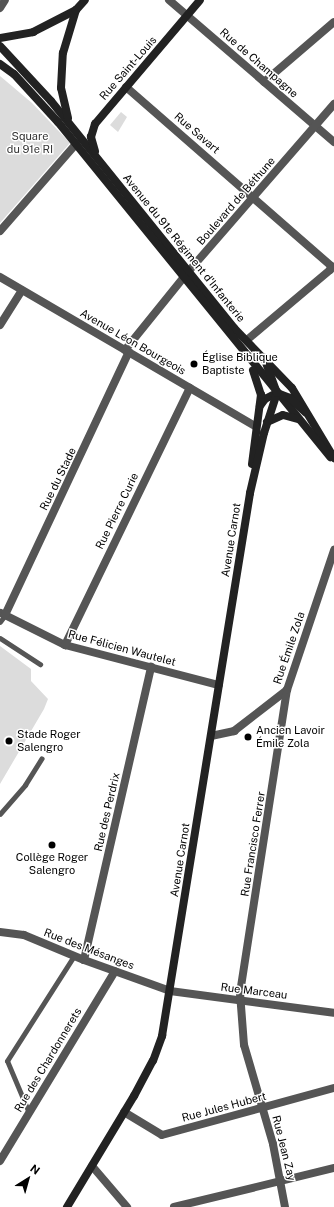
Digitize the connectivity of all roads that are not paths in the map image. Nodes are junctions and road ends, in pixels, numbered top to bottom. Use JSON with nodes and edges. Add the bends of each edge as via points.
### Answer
{"nodes":[{"id":1,"x":5,"y":0,"type":"edge"},
{"id":2,"x":85,"y":0,"type":"edge"},
{"id":3,"x":169,"y":0,"type":"edge"},
{"id":4,"x":200,"y":0,"type":"edge"},
{"id":5,"x":0,"y":8,"type":"edge"},
{"id":6,"x":76,"y":10,"type":"junction"},
{"id":7,"x":187,"y":16,"type":"junction"},
{"id":8,"x":334,"y":22,"type":"edge"},
{"id":9,"x":0,"y":38,"type":"edge"},
{"id":10,"x":0,"y":46,"type":"edge"},
{"id":11,"x":0,"y":58,"type":"edge"},
{"id":12,"x":7,"y":69,"type":"edge"},
{"id":13,"x":264,"y":82,"type":"junction"},
{"id":14,"x":126,"y":87,"type":"junction"},
{"id":15,"x":334,"y":104,"type":"edge"},
{"id":16,"x":69,"y":124,"type":"junction"},
{"id":17,"x":315,"y":126,"type":"junction"},
{"id":18,"x":334,"y":142,"type":"edge"},
{"id":19,"x":76,"y":144,"type":"junction"},
{"id":20,"x":97,"y":158,"type":"junction"},
{"id":21,"x":254,"y":196,"type":"junction"},
{"id":22,"x":0,"y":231,"type":"edge"},
{"id":23,"x":185,"y":275,"type":"junction"},
{"id":24,"x":0,"y":277,"type":"edge"},
{"id":25,"x":22,"y":290,"type":"junction"},
{"id":26,"x":0,"y":325,"type":"edge"},
{"id":27,"x":247,"y":340,"type":"junction"},
{"id":28,"x":127,"y":351,"type":"junction"},
{"id":29,"x":264,"y":357,"type":"junction"},
{"id":30,"x":249,"y":360,"type":"junction"},
{"id":31,"x":190,"y":388,"type":"junction"},
{"id":32,"x":276,"y":393,"type":"junction"},
{"id":33,"x":260,"y":406,"type":"junction"},
{"id":34,"x":298,"y":419,"type":"junction"},
{"id":35,"x":313,"y":419,"type":"junction"},
{"id":36,"x":267,"y":422,"type":"junction"},
{"id":37,"x":255,"y":426,"type":"junction"},
{"id":38,"x":334,"y":458,"type":"edge"},
{"id":39,"x":334,"y":462,"type":"edge"},
{"id":40,"x":250,"y":493,"type":"junction"},
{"id":41,"x":334,"y":550,"type":"edge"},
{"id":42,"x":3,"y":614,"type":"edge"},
{"id":43,"x":0,"y":622,"type":"edge"},
{"id":44,"x":0,"y":638,"type":"edge"},
{"id":45,"x":65,"y":645,"type":"junction"},
{"id":46,"x":40,"y":664,"type":"dead end"},
{"id":47,"x":151,"y":667,"type":"junction"},
{"id":48,"x":219,"y":686,"type":"junction"},
{"id":49,"x":287,"y":690,"type":"junction"},
{"id":50,"x":211,"y":736,"type":"junction"},
{"id":51,"x":41,"y":759,"type":"dead end"},
{"id":52,"x":0,"y":814,"type":"edge"},
{"id":53,"x":0,"y":932,"type":"edge"},
{"id":54,"x":74,"y":956,"type":"junction"},
{"id":55,"x":84,"y":960,"type":"junction"},
{"id":56,"x":115,"y":971,"type":"junction"},
{"id":57,"x":170,"y":991,"type":"junction"},
{"id":58,"x":240,"y":1001,"type":"junction"},
{"id":59,"x":334,"y":1013,"type":"edge"},
{"id":60,"x":334,"y":1088,"type":"edge"},
{"id":61,"x":262,"y":1107,"type":"junction"},
{"id":62,"x":124,"y":1112,"type":"junction"},
{"id":63,"x":29,"y":1113,"type":"junction"},
{"id":64,"x":0,"y":1161,"type":"edge"},
{"id":65,"x":92,"y":1166,"type":"junction"},
{"id":66,"x":334,"y":1168,"type":"edge"},
{"id":67,"x":281,"y":1181,"type":"junction"},
{"id":68,"x":67,"y":1207,"type":"edge"},
{"id":69,"x":126,"y":1207,"type":"edge"},
{"id":70,"x":174,"y":1207,"type":"edge"},
{"id":71,"x":285,"y":1207,"type":"edge"}],
"edges":[{"from":1,"to":5,"type":"street"},
{"from":2,"to":6,"type":"main road","name":"Avenue du 91e Régiment d'Infanterie"},
{"from":3,"to":7,"type":"street","name":"Rue de Champagne"},
{"from":4,"to":7,"type":"main road","name":"Rue Saint-Louis"},
{"from":6,"to":9,"type":"main road","via":[[33,32]]},
{"from":6,"to":16,"type":"main road","name":"Avenue du 91e Régiment d'Infanterie","via":[[60,71],[63,105]]},
{"from":7,"to":13,"type":"street","name":"Rue de Champagne"},
{"from":7,"to":14,"type":"main road","name":"Rue Saint-Louis"},
{"from":8,"to":13,"type":"street"},
{"from":10,"to":16,"type":"main road","name":"Avenue du 91e Régiment d'Infanterie"},
{"from":11,"to":12,"type":"street"},
{"from":12,"to":19,"type":"main road","name":"Avenue du 91e Régiment d'Infanterie"},
{"from":13,"to":17,"type":"street","name":"Rue de Champagne"},
{"from":14,"to":20,"type":"main road","name":"Rue Saint-Louis","via":[[101,116],[92,131],[91,137]]},
{"from":14,"to":21,"type":"street","name":"Rue Savart"},
{"from":15,"to":17,"type":"street","name":"Boulevard de Béthune"},
{"from":16,"to":19,"type":"main road","name":"Avenue du 91e Régiment d'Infanterie"},
{"from":16,"to":20,"type":"main road","name":"Avenue du 91e Régiment d'Infanterie"},
{"from":17,"to":18,"type":"street","name":"Rue de Champagne"},
{"from":17,"to":21,"type":"street","name":"Boulevard de Béthune"},
{"from":19,"to":22,"type":"street"},
{"from":19,"to":23,"type":"main road","name":"Avenue du 91e Régiment d'Infanterie"},
{"from":20,"to":23,"type":"main road","name":"Avenue du 91e Régiment d'Infanterie"},
{"from":21,"to":23,"type":"street","name":"Boulevard de Béthune"},
{"from":21,"to":27,"type":"street","name":"Rue Savart","via":[[331,266],[330,270]]},
{"from":23,"to":27,"type":"main road","name":"Avenue du 91e Régiment d'Infanterie"},
{"from":23,"to":28,"type":"street","name":"Boulevard de Béthune"},
{"from":23,"to":30,"type":"main road","name":"Avenue du 91e Régiment d'Infanterie"},
{"from":24,"to":25,"type":"street","name":"Avenue Léon Bourgeois"},
{"from":25,"to":26,"type":"street"},
{"from":25,"to":28,"type":"street","name":"Avenue Léon Bourgeois"},
{"from":27,"to":29,"type":"main road","name":"Avenue du 91e Régiment d'Infanterie"},
{"from":28,"to":31,"type":"street","name":"Avenue Léon Bourgeois"},
{"from":28,"to":42,"type":"street","name":"Rue du Stade"},
{"from":29,"to":32,"type":"main road"},
{"from":29,"to":35,"type":"main road","name":"Avenue du 91e Régiment d'Infanterie","via":[[287,382]]},
{"from":30,"to":32,"type":"main road","name":"Avenue du 91e Régiment d'Infanterie"},
{"from":30,"to":33,"type":"main road","name":"Avenue Carnot","via":[[258,381]]},
{"from":31,"to":37,"type":"street","name":"Avenue Léon Bourgeois"},
{"from":31,"to":45,"type":"street","name":"Rue Pierre Curie"},
{"from":32,"to":33,"type":"main road","via":[[265,399]]},
{"from":32,"to":34,"type":"main road","name":"Avenue du 91e Régiment d'Infanterie"},
{"from":32,"to":35,"type":"main road","via":[[290,398]]},
{"from":32,"to":36,"type":"main road","name":"Avenue Carnot"},
{"from":33,"to":37,"type":"main road","name":"Avenue Carnot"},
{"from":34,"to":36,"type":"main road","via":[[283,415]]},
{"from":34,"to":39,"type":"main road","name":"Avenue du 91e Régiment d'Infanterie"},
{"from":35,"to":38,"type":"main road"},
{"from":36,"to":40,"type":"main road","name":"Avenue Carnot"},
{"from":37,"to":40,"type":"main road","name":"Avenue Carnot"},
{"from":40,"to":48,"type":"main road","name":"Avenue Carnot"},
{"from":41,"to":49,"type":"street","name":"Rue Émile Zola"},
{"from":42,"to":43,"type":"lane"},
{"from":42,"to":45,"type":"street","name":"Rue Félicien Wautelet"},
{"from":44,"to":46,"type":"lane"},
{"from":45,"to":47,"type":"street","name":"Rue Félicien Wautelet"},
{"from":47,"to":48,"type":"street","name":"Rue Félicien Wautelet"},
{"from":47,"to":55,"type":"street","name":"Rue des Perdrix"},
{"from":48,"to":50,"type":"main road","name":"Avenue Carnot"},
{"from":49,"to":50,"type":"street","name":"Rue Émile Zola","via":[[234,732]]},
{"from":49,"to":58,"type":"street","name":"Rue Francisco Ferrer","via":[[242,973]]},
{"from":50,"to":57,"type":"main road","name":"Avenue Carnot"},
{"from":51,"to":52,"type":"lane","via":[[25,785]]},
{"from":53,"to":54,"type":"street","name":"Rue des Mésanges","via":[[24,935]]},
{"from":54,"to":55,"type":"street","name":"Rue des Mésanges"},
{"from":54,"to":63,"type":"lane","via":[[6,1061]]},
{"from":55,"to":56,"type":"street","name":"Rue des Mésanges"},
{"from":56,"to":57,"type":"street","name":"Rue des Mésanges"},
{"from":56,"to":63,"type":"street","name":"Rue des Chardonnerets"},
{"from":57,"to":58,"type":"street","name":"Rue Marceau"},
{"from":57,"to":62,"type":"main road","name":"Avenue Carnot","via":[[162,1036],[153,1061]]},
{"from":58,"to":59,"type":"street","name":"Rue Marceau"},
{"from":58,"to":61,"type":"street","name":"Rue Jean Zay","via":[[244,1045]]},
{"from":60,"to":61,"type":"street","name":"Rue Jules Hubert"},
{"from":61,"to":62,"type":"street","name":"Rue Jules Hubert","via":[[162,1135]]},
{"from":61,"to":67,"type":"street","name":"Rue Jean Zay"},
{"from":62,"to":65,"type":"main road","name":"Avenue Carnot"},
{"from":63,"to":64,"type":"street","name":"Rue des Chardonnerets"},
{"from":65,"to":68,"type":"main road","name":"Avenue Carnot"},
{"from":65,"to":69,"type":"street"},
{"from":66,"to":67,"type":"street"},
{"from":67,"to":70,"type":"street"},
{"from":67,"to":71,"type":"street","name":"Rue Jean Zay"}]}
